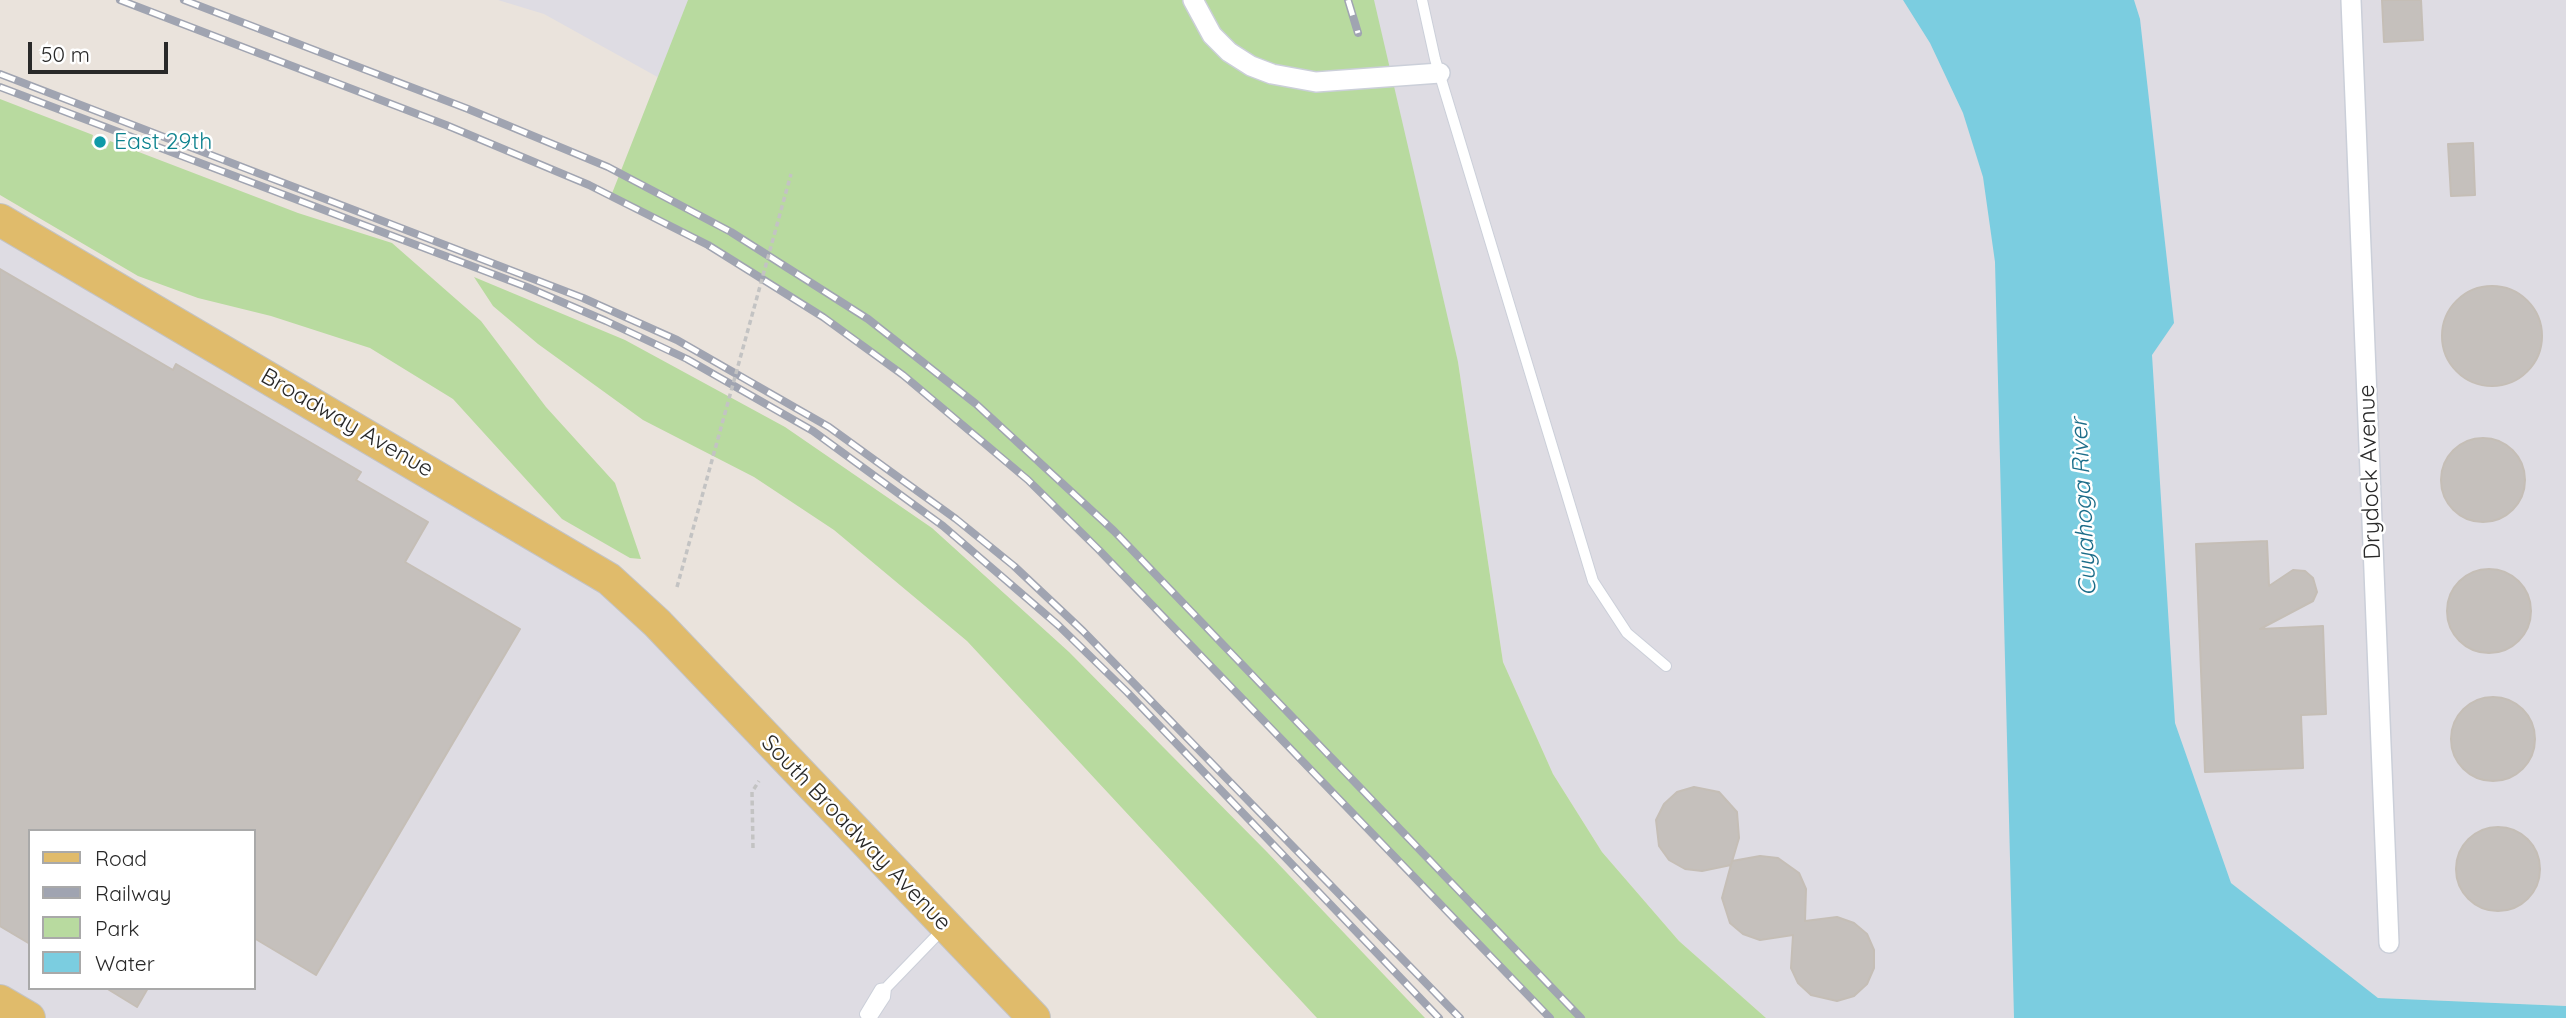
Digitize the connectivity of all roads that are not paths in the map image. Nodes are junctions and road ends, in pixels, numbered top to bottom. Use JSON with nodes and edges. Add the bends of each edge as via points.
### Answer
{"nodes":[{"id":1,"x":1193,"y":0,"type":"edge"},
{"id":2,"x":1422,"y":0,"type":"edge"},
{"id":3,"x":2351,"y":0,"type":"edge"},
{"id":4,"x":1440,"y":73,"type":"junction"},
{"id":5,"x":0,"y":220,"type":"edge"},
{"id":6,"x":679,"y":646,"type":"joint"},
{"id":7,"x":1666,"y":666,"type":"dead end"},
{"id":8,"x":946,"y":927,"type":"junction"},
{"id":9,"x":2389,"y":943,"type":"dead end"},
{"id":10,"x":886,"y":988,"type":"dead end"},
{"id":11,"x":0,"y":1001,"type":"edge"},
{"id":12,"x":29,"y":1018,"type":"edge"},
{"id":13,"x":1034,"y":1018,"type":"edge"}],
"edges":[{"from":1,"to":4,"type":"street","via":[[1212,35],[1229,52],[1272,74],[1316,82]]},
{"from":2,"to":4,"type":"lane"},
{"from":3,"to":9,"type":"street","name":"Drydock Avenue"},
{"from":4,"to":7,"type":"lane","via":[[1594,581],[1627,633]]},
{"from":5,"to":6,"type":"main road","name":"Broadway Avenue","via":[[581,560],[634,601]]},
{"from":6,"to":8,"type":"main road","name":"South Broadway Avenue"},
{"from":8,"to":10,"type":"lane"},
{"from":8,"to":13,"type":"main road","name":"South Broadway Avenue"},
{"from":11,"to":12,"type":"main road"}]}
